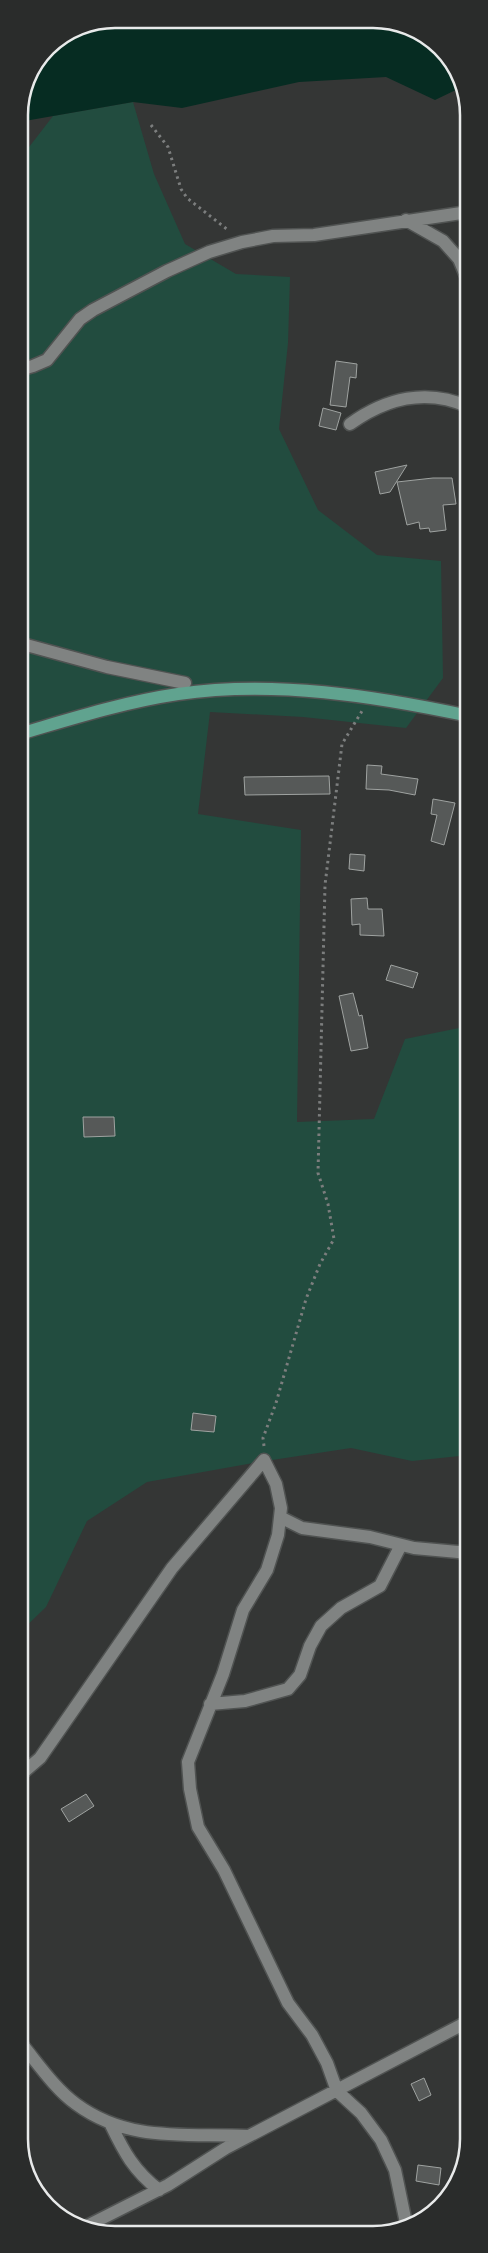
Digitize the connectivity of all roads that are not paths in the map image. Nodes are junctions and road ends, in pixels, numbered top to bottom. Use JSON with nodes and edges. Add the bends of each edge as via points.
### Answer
{"nodes":[{"id":1,"x":460,"y":213,"type":"edge"},
{"id":2,"x":406,"y":220,"type":"junction"},
{"id":3,"x":460,"y":259,"type":"edge"},
{"id":4,"x":28,"y":367,"type":"edge"},
{"id":5,"x":460,"y":403,"type":"edge"},
{"id":6,"x":350,"y":424,"type":"dead end"},
{"id":7,"x":28,"y":645,"type":"edge"},
{"id":8,"x":186,"y":683,"type":"dead end"},
{"id":9,"x":460,"y":714,"type":"edge"},
{"id":10,"x":28,"y":731,"type":"edge"},
{"id":11,"x":280,"y":1517,"type":"junction"},
{"id":12,"x":401,"y":1545,"type":"junction"},
{"id":13,"x":460,"y":1552,"type":"edge"},
{"id":14,"x":210,"y":1704,"type":"junction"},
{"id":15,"x":28,"y":1768,"type":"edge"},
{"id":16,"x":460,"y":2026,"type":"edge"},
{"id":17,"x":28,"y":2051,"type":"edge"},
{"id":18,"x":337,"y":2091,"type":"junction"},
{"id":19,"x":111,"y":2125,"type":"junction"},
{"id":20,"x":250,"y":2136,"type":"junction"},
{"id":21,"x":159,"y":2190,"type":"junction"},
{"id":22,"x":405,"y":2220,"type":"edge"},
{"id":23,"x":92,"y":2222,"type":"edge"}],
"edges":[{"from":1,"to":2,"type":"street"},
{"from":2,"to":3,"type":"street","via":[[443,241]]},
{"from":2,"to":4,"type":"street","via":[[314,235],[272,236],[209,252],[93,310],[80,319],[47,360]]},
{"from":5,"to":6,"type":"street","via":[[453,400],[402,398],[376,407]]},
{"from":7,"to":8,"type":"street","via":[[107,667]]},
{"from":9,"to":10,"type":"main road","via":[[324,693],[232,690],[178,694]]},
{"from":11,"to":12,"type":"street","via":[[302,1528],[370,1537]]},
{"from":11,"to":14,"type":"street","via":[[267,1570],[243,1610]]},
{"from":11,"to":15,"type":"street","via":[[276,1484],[264,1460],[172,1568],[40,1758]]},
{"from":12,"to":13,"type":"street"},
{"from":12,"to":14,"type":"street","via":[[380,1586],[340,1608],[321,1626],[300,1675],[288,1689],[245,1702]]},
{"from":14,"to":18,"type":"street","via":[[188,1762],[198,1827],[224,1870],[288,2003],[327,2063]]},
{"from":16,"to":18,"type":"street"},
{"from":17,"to":19,"type":"street","via":[[75,2104]]},
{"from":18,"to":20,"type":"street"},
{"from":18,"to":22,"type":"street","via":[[362,2114],[396,2170]]},
{"from":19,"to":20,"type":"street","via":[[163,2135]]},
{"from":19,"to":21,"type":"street","via":[[126,2156],[142,2178]]},
{"from":20,"to":21,"type":"street"},
{"from":21,"to":23,"type":"street"}]}
